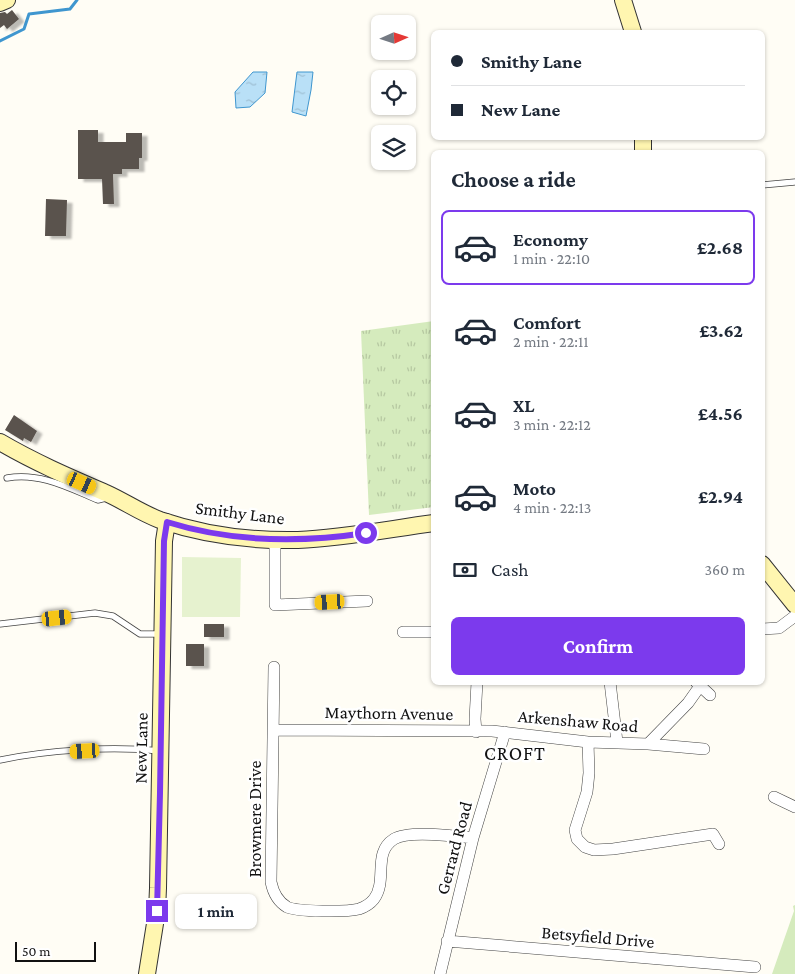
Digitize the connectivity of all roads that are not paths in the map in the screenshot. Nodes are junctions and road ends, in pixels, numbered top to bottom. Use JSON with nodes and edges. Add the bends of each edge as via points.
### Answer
{"nodes":[{"id":1,"x":6,"y":0,"type":"edge"},
{"id":2,"x":623,"y":0,"type":"edge"},
{"id":3,"x":0,"y":3,"type":"edge"},
{"id":4,"x":631,"y":30,"type":"edge"},
{"id":5,"x":795,"y":182,"type":"edge"},
{"id":6,"x":765,"y":185,"type":"edge"},
{"id":7,"x":0,"y":442,"type":"edge"},
{"id":8,"x":7,"y":478,"type":"dead end"},
{"id":9,"x":113,"y":496,"type":"junction"},
{"id":10,"x":167,"y":522,"type":"junction"},
{"id":11,"x":431,"y":523,"type":"edge"},
{"id":12,"x":275,"y":539,"type":"junction"},
{"id":13,"x":765,"y":568,"type":"edge"},
{"id":14,"x":367,"y":601,"type":"dead end"},
{"id":15,"x":795,"y":605,"type":"edge"},
{"id":16,"x":795,"y":616,"type":"edge"},
{"id":17,"x":0,"y":624,"type":"edge"},
{"id":18,"x":428,"y":629,"type":"edge"},
{"id":19,"x":765,"y":629,"type":"edge"},
{"id":20,"x":403,"y":632,"type":"dead end"},
{"id":21,"x":162,"y":634,"type":"junction"},
{"id":22,"x":274,"y":667,"type":"dead end"},
{"id":23,"x":477,"y":685,"type":"edge"},
{"id":24,"x":610,"y":685,"type":"edge"},
{"id":25,"x":697,"y":685,"type":"edge"},
{"id":26,"x":699,"y":685,"type":"edge"},
{"id":27,"x":710,"y":695,"type":"dead end"},
{"id":28,"x":273,"y":730,"type":"junction"},
{"id":29,"x":476,"y":732,"type":"junction"},
{"id":30,"x":505,"y":732,"type":"junction"},
{"id":31,"x":588,"y":742,"type":"junction"},
{"id":32,"x":617,"y":742,"type":"junction"},
{"id":33,"x":648,"y":744,"type":"junction"},
{"id":34,"x":704,"y":749,"type":"dead end"},
{"id":35,"x":161,"y":751,"type":"junction"},
{"id":36,"x":0,"y":760,"type":"edge"},
{"id":37,"x":774,"y":797,"type":"dead end"},
{"id":38,"x":795,"y":807,"type":"edge"},
{"id":39,"x":473,"y":838,"type":"junction"},
{"id":40,"x":719,"y":844,"type":"dead end"},
{"id":41,"x":447,"y":941,"type":"junction"},
{"id":42,"x":749,"y":963,"type":"dead end"},
{"id":43,"x":147,"y":974,"type":"edge"},
{"id":44,"x":440,"y":974,"type":"edge"}],
"edges":[{"from":1,"to":3,"type":"street"},
{"from":2,"to":4,"type":"street"},
{"from":5,"to":6,"type":"lane"},
{"from":7,"to":9,"type":"street","name":"Smithy Lane","via":[[35,462]]},
{"from":8,"to":9,"type":"lane","via":[[40,478],[98,500]]},
{"from":9,"to":10,"type":"street","name":"Smithy Lane"},
{"from":10,"to":12,"type":"street","name":"Smithy Lane","via":[[225,536]]},
{"from":10,"to":21,"type":"street","name":"New Lane"},
{"from":11,"to":12,"type":"street","name":"Smithy Lane","via":[[349,536]]},
{"from":12,"to":14,"type":"street","via":[[275,605]]},
{"from":13,"to":15,"type":"street"},
{"from":16,"to":19,"type":"street","via":[[779,628]]},
{"from":17,"to":21,"type":"lane","via":[[95,614],[113,616],[140,634]]},
{"from":18,"to":20,"type":"street"},
{"from":21,"to":35,"type":"street","name":"New Lane"},
{"from":22,"to":28,"type":"street","name":"Browmere Drive"},
{"from":23,"to":29,"type":"street"},
{"from":24,"to":32,"type":"street"},
{"from":25,"to":33,"type":"street","name":"Arkenshaw Road","via":[[688,703]]},
{"from":26,"to":27,"type":"street","name":"Arkenshaw Road"},
{"from":28,"to":29,"type":"street","name":"Maythorn Avenue"},
{"from":28,"to":39,"type":"street","name":"Browmere Drive","via":[[271,882],[276,898],[288,908],[352,910],[366,906],[378,892],[383,851],[400,836]]},
{"from":29,"to":30,"type":"street","name":"Maythorn Avenue"},
{"from":30,"to":31,"type":"street","name":"Arkenshaw Road"},
{"from":30,"to":39,"type":"street","name":"Gerrard Road"},
{"from":31,"to":32,"type":"street","name":"Arkenshaw Road"},
{"from":31,"to":40,"type":"street","via":[[587,792],[575,830],[581,844],[600,850],[682,844],[713,834]]},
{"from":32,"to":33,"type":"street","name":"Arkenshaw Road"},
{"from":33,"to":34,"type":"street","name":"Arkenshaw Road"},
{"from":35,"to":36,"type":"lane","via":[[137,748]]},
{"from":35,"to":43,"type":"street","name":"New Lane","via":[[157,911]]},
{"from":37,"to":38,"type":"street"},
{"from":39,"to":41,"type":"street","name":"Gerrard Road"},
{"from":41,"to":42,"type":"street","name":"Betsyfield Drive"},
{"from":41,"to":44,"type":"street","name":"Gerrard Road"}]}
